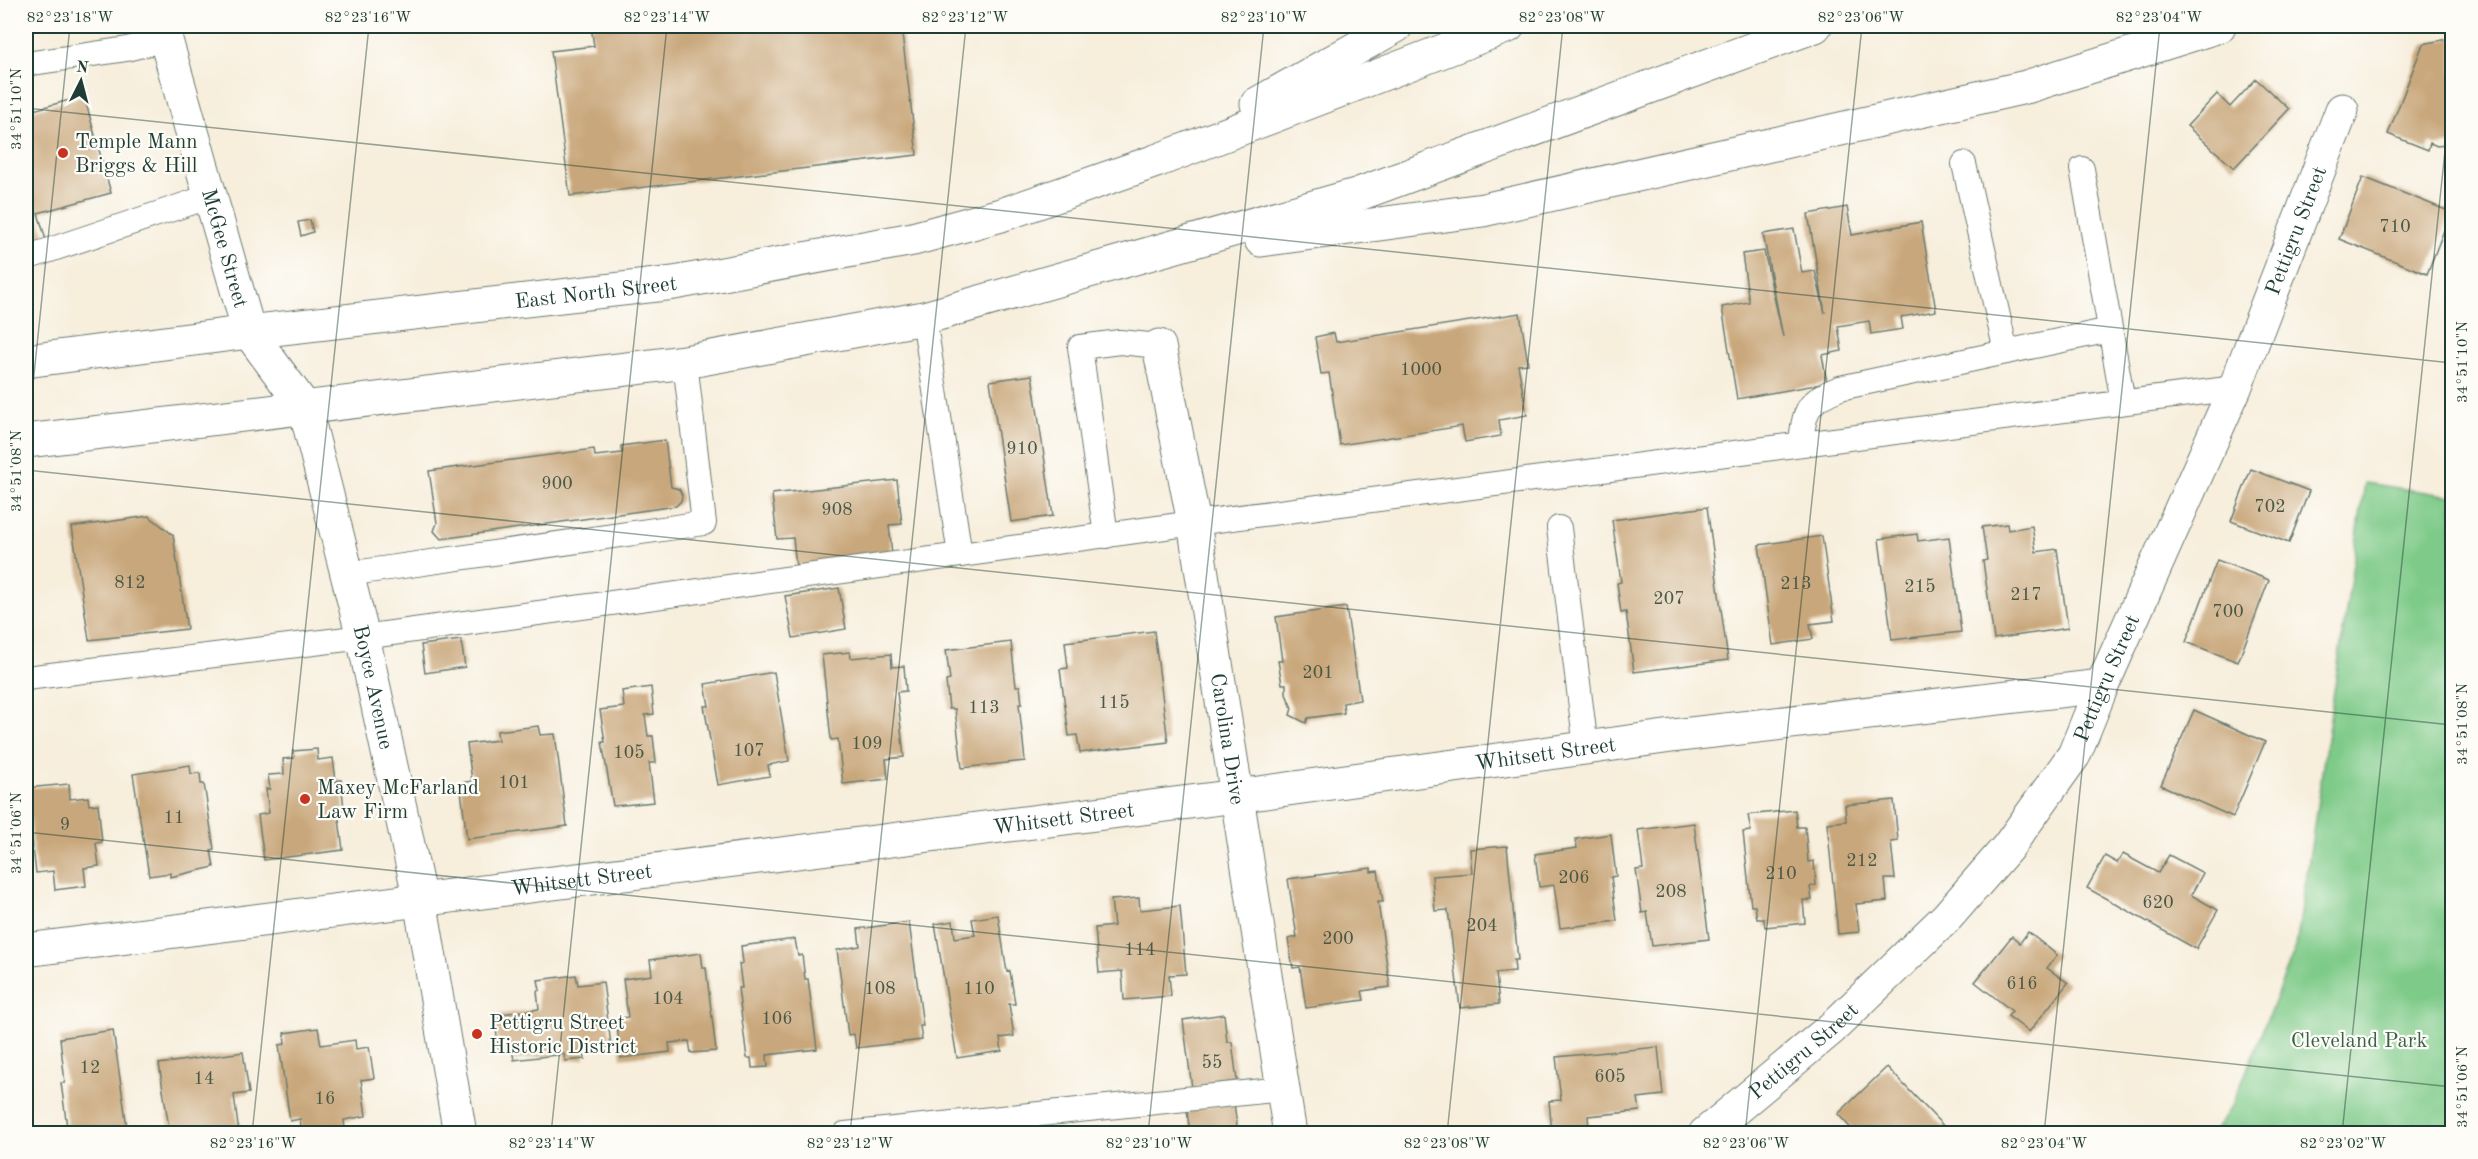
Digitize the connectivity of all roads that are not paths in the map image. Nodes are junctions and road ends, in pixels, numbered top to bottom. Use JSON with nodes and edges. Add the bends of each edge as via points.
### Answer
{"nodes":[{"id":1,"x":1396,"y":26,"type":"edge"},
{"id":2,"x":1508,"y":26,"type":"edge"},
{"id":3,"x":1815,"y":26,"type":"edge"},
{"id":4,"x":2219,"y":26,"type":"edge"},
{"id":5,"x":164,"y":32,"type":"edge"},
{"id":6,"x":26,"y":64,"type":"edge"},
{"id":7,"x":2342,"y":110,"type":"dead end"},
{"id":8,"x":1156,"y":161,"type":"junction"},
{"id":9,"x":1964,"y":164,"type":"dead end"},
{"id":10,"x":2082,"y":169,"type":"dead end"},
{"id":11,"x":211,"y":196,"type":"junction"},
{"id":12,"x":1146,"y":255,"type":"junction"},
{"id":13,"x":26,"y":258,"type":"edge"},
{"id":14,"x":924,"y":318,"type":"junction"},
{"id":15,"x":2110,"y":330,"type":"junction"},
{"id":16,"x":249,"y":332,"type":"junction"},
{"id":17,"x":1160,"y":346,"type":"joint"},
{"id":18,"x":2006,"y":352,"type":"junction"},
{"id":19,"x":26,"y":361,"type":"edge"},
{"id":20,"x":685,"y":362,"type":"junction"},
{"id":21,"x":2235,"y":388,"type":"junction"},
{"id":22,"x":2123,"y":402,"type":"junction"},
{"id":23,"x":306,"y":408,"type":"junction"},
{"id":24,"x":26,"y":441,"type":"edge"},
{"id":25,"x":1801,"y":444,"type":"junction"},
{"id":26,"x":1194,"y":523,"type":"junction"},
{"id":27,"x":1559,"y":528,"type":"dead end"},
{"id":28,"x":1106,"y":536,"type":"junction"},
{"id":29,"x":960,"y":555,"type":"junction"},
{"id":30,"x":347,"y":574,"type":"junction"},
{"id":31,"x":363,"y":637,"type":"junction"},
{"id":32,"x":26,"y":678,"type":"edge"},
{"id":33,"x":2102,"y":686,"type":"junction"},
{"id":34,"x":1586,"y":748,"type":"junction"},
{"id":35,"x":1237,"y":796,"type":"junction"},
{"id":36,"x":420,"y":900,"type":"junction"},
{"id":37,"x":26,"y":950,"type":"edge"},
{"id":38,"x":1283,"y":1089,"type":"junction"},
{"id":39,"x":460,"y":1134,"type":"edge"},
{"id":40,"x":845,"y":1134,"type":"edge"},
{"id":41,"x":1290,"y":1134,"type":"edge"},
{"id":42,"x":1705,"y":1134,"type":"edge"}],
"edges":[{"from":1,"to":8,"type":"main road"},
{"from":2,"to":8,"type":"main road"},
{"from":3,"to":12,"type":"main road","via":[[1359,194]]},
{"from":4,"to":12,"type":"main road","via":[[2026,87],[1483,210]]},
{"from":5,"to":6,"type":"lane","via":[[127,49]]},
{"from":5,"to":11,"type":"main road","name":"McGee Street"},
{"from":7,"to":21,"type":"main road","name":"Pettigru Street"},
{"from":8,"to":16,"type":"main road","name":"East North Street","via":[[1001,215],[913,240],[674,283]]},
{"from":9,"to":18,"type":"lane"},
{"from":10,"to":15,"type":"lane"},
{"from":11,"to":13,"type":"lane"},
{"from":11,"to":16,"type":"main road","name":"McGee Street"},
{"from":12,"to":14,"type":"main road"},
{"from":14,"to":20,"type":"main road"},
{"from":14,"to":29,"type":"lane"},
{"from":15,"to":18,"type":"lane"},
{"from":15,"to":22,"type":"lane"},
{"from":16,"to":19,"type":"main road","name":"East North Street"},
{"from":16,"to":23,"type":"main road","name":"Boyce Avenue"},
{"from":17,"to":26,"type":"main road","name":"Carolina Drive"},
{"from":17,"to":28,"type":"lane","via":[[1120,342],[1080,347]]},
{"from":18,"to":25,"type":"lane","via":[[1840,388],[1820,396],[1809,406]]},
{"from":20,"to":23,"type":"main road"},
{"from":20,"to":30,"type":"lane","via":[[704,523]]},
{"from":21,"to":22,"type":"lane"},
{"from":21,"to":33,"type":"main road","name":"Pettigru Street"},
{"from":22,"to":25,"type":"lane"},
{"from":23,"to":24,"type":"main road"},
{"from":23,"to":30,"type":"main road","name":"Boyce Avenue"},
{"from":25,"to":26,"type":"lane"},
{"from":26,"to":28,"type":"lane"},
{"from":26,"to":35,"type":"main road","name":"Carolina Drive"},
{"from":27,"to":34,"type":"lane"},
{"from":28,"to":29,"type":"lane"},
{"from":29,"to":31,"type":"lane"},
{"from":30,"to":31,"type":"main road","name":"Boyce Avenue"},
{"from":31,"to":32,"type":"lane"},
{"from":31,"to":36,"type":"main road","name":"Boyce Avenue"},
{"from":33,"to":34,"type":"main road","name":"Whitsett Street"},
{"from":33,"to":42,"type":"main road","name":"Pettigru Street","via":[[2074,755],[2008,848],[1947,917],[1832,1028]]},
{"from":34,"to":35,"type":"main road","name":"Whitsett Street"},
{"from":35,"to":36,"type":"main road","name":"Whitsett Street"},
{"from":35,"to":38,"type":"main road","name":"Carolina Drive"},
{"from":36,"to":37,"type":"main road","name":"Whitsett Street"},
{"from":36,"to":39,"type":"main road","name":"Boyce Avenue"},
{"from":38,"to":40,"type":"lane"},
{"from":38,"to":41,"type":"main road","name":"Carolina Drive"}]}
